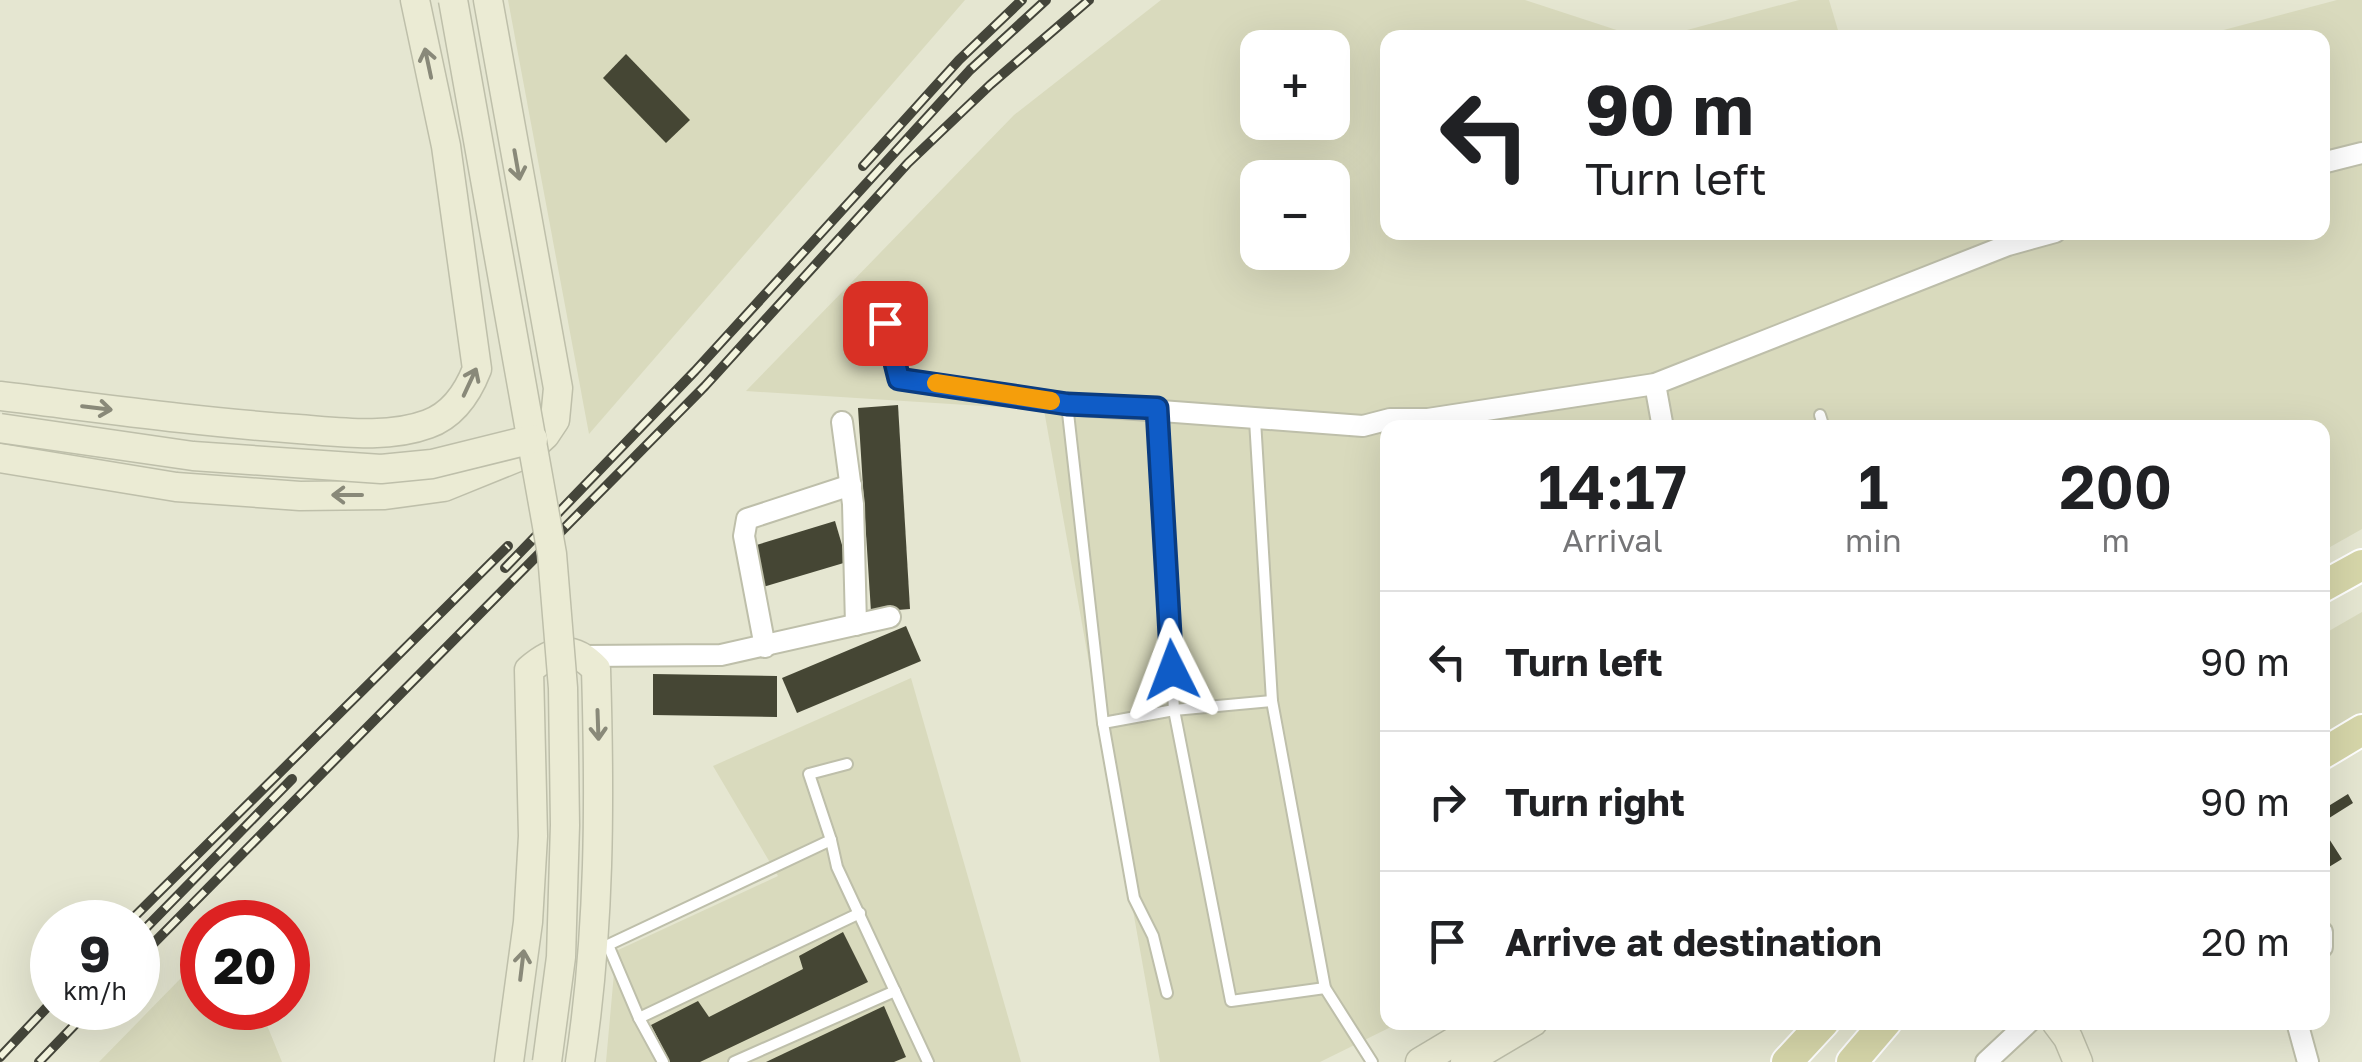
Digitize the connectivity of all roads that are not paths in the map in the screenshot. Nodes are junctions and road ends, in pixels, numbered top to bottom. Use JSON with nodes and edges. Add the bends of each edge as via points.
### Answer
{"nodes":[{"id":1,"x":415,"y":0,"type":"edge"},
{"id":2,"x":453,"y":0,"type":"edge"},
{"id":3,"x":488,"y":0,"type":"edge"},
{"id":4,"x":2362,"y":153,"type":"edge"},
{"id":5,"x":2330,"y":161,"type":"edge"},
{"id":6,"x":2024,"y":240,"type":"edge"},
{"id":7,"x":885,"y":323,"type":"dead end"},
{"id":8,"x":1655,"y":384,"type":"junction"},
{"id":9,"x":0,"y":396,"type":"edge"},
{"id":10,"x":1067,"y":404,"type":"junction"},
{"id":11,"x":1157,"y":408,"type":"junction"},
{"id":12,"x":1820,"y":415,"type":"dead end"},
{"id":13,"x":1255,"y":420,"type":"junction"},
{"id":14,"x":1384,"y":420,"type":"edge"},
{"id":15,"x":1428,"y":420,"type":"edge"},
{"id":16,"x":1428,"y":420,"type":"edge"},
{"id":17,"x":1662,"y":420,"type":"edge"},
{"id":18,"x":1822,"y":420,"type":"edge"},
{"id":19,"x":1380,"y":421,"type":"edge"},
{"id":20,"x":842,"y":422,"type":"dead end"},
{"id":21,"x":432,"y":423,"type":"junction"},
{"id":22,"x":0,"y":428,"type":"edge"},
{"id":23,"x":532,"y":438,"type":"junction"},
{"id":24,"x":0,"y":458,"type":"edge"},
{"id":25,"x":851,"y":485,"type":"junction"},
{"id":26,"x":444,"y":487,"type":"junction"},
{"id":27,"x":2362,"y":564,"type":"edge"},
{"id":28,"x":2330,"y":582,"type":"edge"},
{"id":29,"x":890,"y":617,"type":"dead end"},
{"id":30,"x":856,"y":625,"type":"junction"},
{"id":31,"x":765,"y":647,"type":"junction"},
{"id":32,"x":584,"y":656,"type":"junction"},
{"id":33,"x":1272,"y":701,"type":"junction"},
{"id":34,"x":1174,"y":710,"type":"junction"},
{"id":35,"x":1103,"y":724,"type":"junction"},
{"id":36,"x":2362,"y":730,"type":"edge"},
{"id":37,"x":2330,"y":749,"type":"edge"},
{"id":38,"x":848,"y":764,"type":"dead end"},
{"id":39,"x":830,"y":840,"type":"junction"},
{"id":40,"x":860,"y":913,"type":"junction"},
{"id":41,"x":1325,"y":988,"type":"junction"},
{"id":42,"x":895,"y":990,"type":"junction"},
{"id":43,"x":1167,"y":993,"type":"dead end"},
{"id":44,"x":639,"y":1018,"type":"junction"},
{"id":45,"x":1474,"y":1030,"type":"edge"},
{"id":46,"x":1520,"y":1030,"type":"edge"},
{"id":47,"x":1817,"y":1030,"type":"edge"},
{"id":48,"x":1879,"y":1030,"type":"edge"},
{"id":49,"x":2020,"y":1030,"type":"edge"},
{"id":50,"x":2062,"y":1030,"type":"edge"},
{"id":51,"x":2299,"y":1030,"type":"edge"},
{"id":52,"x":925,"y":1061,"type":"edge"},
{"id":53,"x":509,"y":1062,"type":"edge"},
{"id":54,"x":546,"y":1062,"type":"edge"},
{"id":55,"x":580,"y":1062,"type":"edge"},
{"id":56,"x":664,"y":1062,"type":"edge"},
{"id":57,"x":734,"y":1062,"type":"edge"},
{"id":58,"x":1372,"y":1062,"type":"edge"},
{"id":59,"x":1420,"y":1062,"type":"edge"},
{"id":60,"x":1465,"y":1062,"type":"edge"},
{"id":61,"x":1787,"y":1062,"type":"edge"},
{"id":62,"x":1852,"y":1062,"type":"edge"},
{"id":63,"x":1986,"y":1062,"type":"edge"},
{"id":64,"x":2078,"y":1062,"type":"edge"},
{"id":65,"x":2308,"y":1062,"type":"edge"}],
"edges":[{"from":21,"to":1,"type":"street","one_way":true,"via":[[468,392],[477,369],[446,146]]},
{"from":2,"to":23,"type":"street","bridge":true},
{"from":3,"to":26,"type":"street","one_way":true,"via":[[558,388],[555,420],[523,455]]},
{"from":4,"to":5,"type":"street"},
{"from":6,"to":8,"type":"street"},
{"from":7,"to":10,"type":"street","via":[[899,379]]},
{"from":8,"to":15,"type":"street"},
{"from":8,"to":17,"type":"street"},
{"from":9,"to":21,"type":"street","one_way":true,"via":[[354,433]]},
{"from":10,"to":11,"type":"street"},
{"from":10,"to":35,"type":"lane"},
{"from":11,"to":13,"type":"street"},
{"from":11,"to":34,"type":"lane"},
{"from":12,"to":18,"type":"lane"},
{"from":13,"to":19,"type":"street","via":[[1364,426]]},
{"from":13,"to":33,"type":"lane"},
{"from":14,"to":16,"type":"street"},
{"from":20,"to":25,"type":"street"},
{"from":21,"to":26,"type":"street"},
{"from":22,"to":23,"type":"street","bridge":true,"via":[[193,456],[381,469],[432,464]]},
{"from":23,"to":54,"type":"street","bridge":true,"via":[[552,554],[566,825],[561,957]]},
{"from":26,"to":24,"type":"street","one_way":true,"via":[[385,495],[282,494],[176,487]]},
{"from":25,"to":30,"type":"street"},
{"from":25,"to":31,"type":"street","via":[[747,520],[744,536]]},
{"from":27,"to":28,"type":"main road"},
{"from":29,"to":30,"type":"street"},
{"from":30,"to":31,"type":"street"},
{"from":31,"to":32,"type":"street","via":[[721,655]]},
{"from":53,"to":32,"type":"street","one_way":true,"via":[[533,836],[530,670],[553,654]]},
{"from":32,"to":55,"type":"street","one_way":true,"via":[[596,669],[600,818]]},
{"from":33,"to":34,"type":"lane"},
{"from":33,"to":41,"type":"lane"},
{"from":34,"to":35,"type":"lane"},
{"from":34,"to":41,"type":"lane","via":[[1231,1001]]},
{"from":35,"to":43,"type":"lane","via":[[1134,898]]},
{"from":36,"to":37,"type":"main road"},
{"from":38,"to":39,"type":"lane","via":[[808,774]]},
{"from":39,"to":40,"type":"lane"},
{"from":39,"to":44,"type":"lane","via":[[608,945]]},
{"from":40,"to":42,"type":"lane"},
{"from":40,"to":44,"type":"lane"},
{"from":41,"to":58,"type":"lane"},
{"from":42,"to":52,"type":"lane"},
{"from":42,"to":57,"type":"lane"},
{"from":44,"to":56,"type":"lane"},
{"from":45,"to":59,"type":"street"},
{"from":46,"to":60,"type":"street"},
{"from":47,"to":61,"type":"main road"},
{"from":48,"to":62,"type":"main road"},
{"from":49,"to":63,"type":"street"},
{"from":50,"to":64,"type":"street"},
{"from":51,"to":65,"type":"street"}]}
